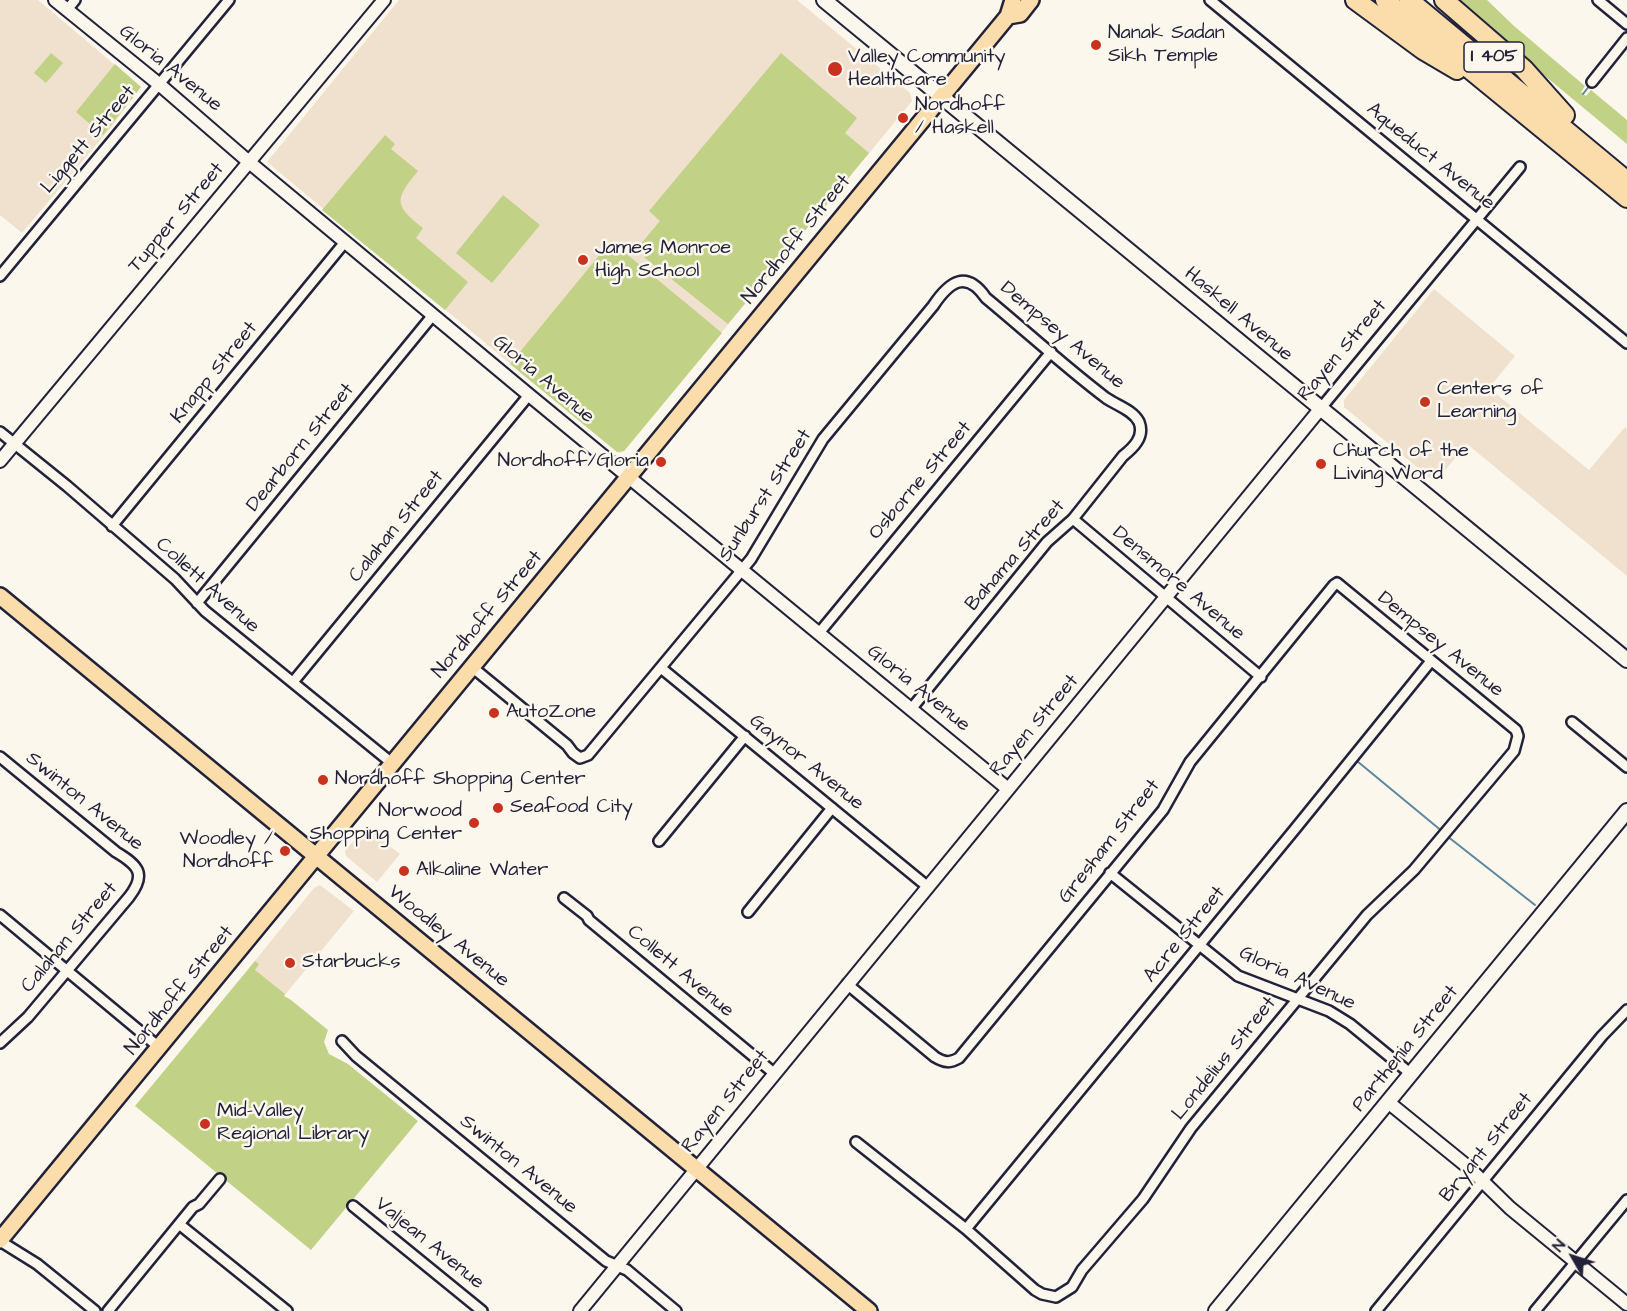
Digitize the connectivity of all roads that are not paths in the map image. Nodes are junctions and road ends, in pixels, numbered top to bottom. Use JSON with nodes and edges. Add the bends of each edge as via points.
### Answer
{"nodes":[{"id":1,"x":55,"y":0,"type":"edge"},
{"id":2,"x":229,"y":0,"type":"edge"},
{"id":3,"x":384,"y":0,"type":"edge"},
{"id":4,"x":824,"y":0,"type":"edge"},
{"id":5,"x":1012,"y":0,"type":"edge"},
{"id":6,"x":1031,"y":0,"type":"edge"},
{"id":7,"x":1210,"y":0,"type":"edge"},
{"id":8,"x":1355,"y":0,"type":"edge"},
{"id":9,"x":1385,"y":0,"type":"edge"},
{"id":10,"x":1400,"y":0,"type":"edge"},
{"id":11,"x":1409,"y":0,"type":"edge"},
{"id":12,"x":1424,"y":0,"type":"edge"},
{"id":13,"x":1444,"y":0,"type":"edge"},
{"id":14,"x":1598,"y":0,"type":"edge"},
{"id":15,"x":71,"y":5,"type":"edge"},
{"id":16,"x":1008,"y":16,"type":"junction"},
{"id":17,"x":1627,"y":24,"type":"edge"},
{"id":18,"x":1627,"y":38,"type":"edge"},
{"id":19,"x":1592,"y":82,"type":"dead end"},
{"id":20,"x":160,"y":85,"type":"junction"},
{"id":21,"x":1493,"y":88,"type":"junction"},
{"id":22,"x":942,"y":96,"type":"junction"},
{"id":23,"x":1565,"y":115,"type":"junction"},
{"id":24,"x":249,"y":162,"type":"junction"},
{"id":25,"x":1520,"y":167,"type":"dead end"},
{"id":26,"x":1627,"y":168,"type":"edge"},
{"id":27,"x":1627,"y":181,"type":"edge"},
{"id":28,"x":1627,"y":187,"type":"edge"},
{"id":29,"x":1627,"y":198,"type":"edge"},
{"id":30,"x":1477,"y":218,"type":"junction"},
{"id":31,"x":345,"y":242,"type":"junction"},
{"id":32,"x":0,"y":276,"type":"edge"},
{"id":33,"x":958,"y":281,"type":"joint"},
{"id":34,"x":433,"y":315,"type":"junction"},
{"id":35,"x":1627,"y":343,"type":"edge"},
{"id":36,"x":1051,"y":352,"type":"junction"},
{"id":37,"x":529,"y":395,"type":"junction"},
{"id":38,"x":1321,"y":408,"type":"junction"},
{"id":39,"x":1140,"y":425,"type":"joint"},
{"id":40,"x":0,"y":432,"type":"edge"},
{"id":41,"x":14,"y":443,"type":"junction"},
{"id":42,"x":0,"y":461,"type":"edge"},
{"id":43,"x":630,"y":477,"type":"junction"},
{"id":44,"x":1073,"y":519,"type":"junction"},
{"id":45,"x":112,"y":526,"type":"junction"},
{"id":46,"x":741,"y":569,"type":"junction"},
{"id":47,"x":1338,"y":583,"type":"joint"},
{"id":48,"x":0,"y":596,"type":"edge"},
{"id":49,"x":1166,"y":599,"type":"junction"},
{"id":50,"x":197,"y":603,"type":"junction"},
{"id":51,"x":819,"y":633,"type":"junction"},
{"id":52,"x":1627,"y":660,"type":"edge"},
{"id":53,"x":1431,"y":661,"type":"junction"},
{"id":54,"x":472,"y":667,"type":"junction"},
{"id":55,"x":661,"y":668,"type":"junction"},
{"id":56,"x":1261,"y":677,"type":"junction"},
{"id":57,"x":293,"y":682,"type":"junction"},
{"id":58,"x":912,"y":708,"type":"junction"},
{"id":59,"x":1572,"y":722,"type":"dead end"},
{"id":60,"x":745,"y":736,"type":"junction"},
{"id":61,"x":1518,"y":736,"type":"joint"},
{"id":62,"x":0,"y":757,"type":"edge"},
{"id":63,"x":393,"y":764,"type":"junction"},
{"id":64,"x":1627,"y":767,"type":"edge"},
{"id":65,"x":1008,"y":789,"type":"junction"},
{"id":66,"x":832,"y":808,"type":"junction"},
{"id":67,"x":1627,"y":811,"type":"edge"},
{"id":68,"x":659,"y":840,"type":"dead end"},
{"id":69,"x":317,"y":857,"type":"junction"},
{"id":70,"x":1110,"y":873,"type":"junction"},
{"id":71,"x":139,"y":879,"type":"joint"},
{"id":72,"x":928,"y":886,"type":"junction"},
{"id":73,"x":564,"y":898,"type":"dead end"},
{"id":74,"x":748,"y":912,"type":"dead end"},
{"id":75,"x":0,"y":915,"type":"edge"},
{"id":76,"x":1199,"y":946,"type":"junction"},
{"id":77,"x":67,"y":970,"type":"junction"},
{"id":78,"x":847,"y":984,"type":"junction"},
{"id":79,"x":1296,"y":1000,"type":"junction"},
{"id":80,"x":1627,"y":1010,"type":"edge"},
{"id":81,"x":342,"y":1041,"type":"dead end"},
{"id":82,"x":0,"y":1043,"type":"edge"},
{"id":83,"x":160,"y":1048,"type":"junction"},
{"id":84,"x":775,"y":1074,"type":"junction"},
{"id":85,"x":1410,"y":1074,"type":"junction"},
{"id":86,"x":1388,"y":1102,"type":"junction"},
{"id":87,"x":855,"y":1142,"type":"dead end"},
{"id":88,"x":696,"y":1169,"type":"junction"},
{"id":89,"x":220,"y":1179,"type":"dead end"},
{"id":90,"x":1483,"y":1182,"type":"junction"},
{"id":91,"x":1627,"y":1200,"type":"edge"},
{"id":92,"x":353,"y":1206,"type":"dead end"},
{"id":93,"x":179,"y":1224,"type":"junction"},
{"id":94,"x":966,"y":1229,"type":"junction"},
{"id":95,"x":0,"y":1241,"type":"edge"},
{"id":96,"x":1576,"y":1262,"type":"junction"},
{"id":97,"x":617,"y":1266,"type":"junction"},
{"id":98,"x":1627,"y":1304,"type":"edge"},
{"id":99,"x":95,"y":1311,"type":"edge"},
{"id":100,"x":108,"y":1311,"type":"edge"},
{"id":101,"x":287,"y":1311,"type":"edge"},
{"id":102,"x":483,"y":1311,"type":"edge"},
{"id":103,"x":580,"y":1311,"type":"edge"},
{"id":104,"x":676,"y":1311,"type":"edge"},
{"id":105,"x":869,"y":1311,"type":"edge"},
{"id":106,"x":1216,"y":1311,"type":"edge"},
{"id":107,"x":1376,"y":1311,"type":"edge"},
{"id":108,"x":1536,"y":1311,"type":"edge"}],
"edges":[{"from":1,"to":15,"type":"street","name":"Gloria Avenue"},
{"from":2,"to":20,"type":"street","name":"Liggett Street"},
{"from":3,"to":24,"type":"street","name":"Tupper Street"},
{"from":4,"to":22,"type":"main road","name":"Haskell Avenue"},
{"from":5,"to":16,"type":"main road","name":"Nordhoff Street"},
{"from":6,"to":16,"type":"main road","name":"Nordhoff Street","via":[[1020,14]]},
{"from":7,"to":30,"type":"street","name":"Aqueduct Avenue"},
{"from":8,"to":21,"type":"highway","via":[[1423,50]]},
{"from":9,"to":21,"type":"highway","number":"I 405"},
{"from":10,"to":28,"type":"highway"},
{"from":11,"to":27,"type":"highway"},
{"from":12,"to":23,"type":"highway","number":"I 405"},
{"from":13,"to":23,"type":"highway","via":[[1524,69]]},
{"from":14,"to":17,"type":"street"},
{"from":15,"to":20,"type":"street","name":"Gloria Avenue"},
{"from":16,"to":22,"type":"main road","name":"Nordhoff Street"},
{"from":18,"to":19,"type":"street"},
{"from":20,"to":24,"type":"street","name":"Gloria Avenue"},
{"from":20,"to":32,"type":"street","name":"Liggett Street"},
{"from":21,"to":29,"type":"highway","number":"I 405"},
{"from":22,"to":38,"type":"main road","name":"Haskell Avenue"},
{"from":22,"to":43,"type":"main road","name":"Nordhoff Street"},
{"from":23,"to":26,"type":"highway","number":"I 405"},
{"from":24,"to":31,"type":"street","name":"Gloria Avenue"},
{"from":24,"to":41,"type":"street","name":"Tupper Street"},
{"from":25,"to":30,"type":"street","name":"Rayen Street"},
{"from":30,"to":35,"type":"street","name":"Aqueduct Avenue"},
{"from":30,"to":38,"type":"street","name":"Rayen Street"},
{"from":31,"to":34,"type":"street","name":"Gloria Avenue"},
{"from":31,"to":45,"type":"street","name":"Knapp Street"},
{"from":33,"to":36,"type":"street","name":"Dempsey Avenue","via":[[974,285]]},
{"from":33,"to":46,"type":"street","name":"Sunburst Street","via":[[944,290],[823,439],[751,559]]},
{"from":34,"to":37,"type":"street","name":"Gloria Avenue"},
{"from":34,"to":50,"type":"street","name":"Dearborn Street"},
{"from":36,"to":39,"type":"street","name":"Dempsey Avenue"},
{"from":36,"to":51,"type":"street","name":"Osborne Street"},
{"from":37,"to":43,"type":"street","name":"Gloria Avenue"},
{"from":37,"to":57,"type":"street","name":"Calahan Street"},
{"from":38,"to":49,"type":"street","name":"Rayen Street"},
{"from":38,"to":52,"type":"main road","name":"Haskell Avenue"},
{"from":39,"to":44,"type":"street","name":"Bahama Street","via":[[1136,444]]},
{"from":40,"to":41,"type":"street","name":"Collett Avenue"},
{"from":41,"to":42,"type":"street","name":"Tupper Street"},
{"from":41,"to":45,"type":"street","name":"Collett Avenue"},
{"from":43,"to":46,"type":"street","name":"Gloria Avenue"},
{"from":43,"to":54,"type":"main road","name":"Nordhoff Street"},
{"from":44,"to":49,"type":"street","name":"Densmore Avenue"},
{"from":44,"to":58,"type":"street","name":"Bahama Street","via":[[1047,542]]},
{"from":45,"to":50,"type":"street","name":"Collett Avenue","via":[[175,579]]},
{"from":46,"to":51,"type":"street","name":"Gloria Avenue"},
{"from":46,"to":55,"type":"street","name":"Sunburst Street"},
{"from":47,"to":53,"type":"street","name":"Dempsey Avenue"},
{"from":47,"to":56,"type":"street","name":"Gresham Street"},
{"from":48,"to":69,"type":"main road","name":"Woodley Avenue"},
{"from":49,"to":56,"type":"street","name":"Densmore Avenue"},
{"from":49,"to":65,"type":"street","name":"Rayen Street"},
{"from":50,"to":57,"type":"street","name":"Collett Avenue"},
{"from":51,"to":58,"type":"street","name":"Gloria Avenue"},
{"from":53,"to":61,"type":"street","name":"Dempsey Avenue","via":[[1508,722]]},
{"from":53,"to":76,"type":"street","name":"Acre Street"},
{"from":54,"to":55,"type":"street","name":"Sunburst Street","via":[[580,758],[591,752]]},
{"from":54,"to":63,"type":"main road","name":"Nordhoff Street"},
{"from":55,"to":60,"type":"street","name":"Gaynor Avenue"},
{"from":56,"to":70,"type":"street","name":"Gresham Street","via":[[1190,762],[1163,810]]},
{"from":57,"to":63,"type":"street","name":"Collett Avenue"},
{"from":58,"to":65,"type":"street","name":"Gloria Avenue"},
{"from":59,"to":64,"type":"street"},
{"from":60,"to":66,"type":"street","name":"Gaynor Avenue"},
{"from":60,"to":68,"type":"street"},
{"from":61,"to":79,"type":"street","name":"Londelius Street","via":[[1514,751],[1414,870],[1367,915]]},
{"from":62,"to":71,"type":"street","name":"Swinton Avenue","via":[[127,858],[136,867]]},
{"from":63,"to":69,"type":"main road","name":"Nordhoff Street"},
{"from":65,"to":72,"type":"street","name":"Rayen Street"},
{"from":66,"to":72,"type":"street","name":"Gaynor Avenue"},
{"from":66,"to":74,"type":"street"},
{"from":67,"to":85,"type":"main road","name":"Parthenia Street"},
{"from":69,"to":83,"type":"main road","name":"Nordhoff Street"},
{"from":69,"to":88,"type":"main road","name":"Woodley Avenue"},
{"from":70,"to":76,"type":"street","name":"Gloria Avenue"},
{"from":70,"to":78,"type":"street","name":"Gresham Street","via":[[966,1051],[952,1062],[935,1057]]},
{"from":71,"to":77,"type":"street","name":"Calahan Street","via":[[129,897]]},
{"from":72,"to":78,"type":"street","name":"Rayen Street"},
{"from":73,"to":84,"type":"street","name":"Collett Avenue"},
{"from":75,"to":77,"type":"street"},
{"from":76,"to":79,"type":"street","name":"Gloria Avenue","via":[[1238,976]]},
{"from":76,"to":94,"type":"street","name":"Acre Street"},
{"from":77,"to":82,"type":"street","name":"Calahan Street"},
{"from":77,"to":83,"type":"street"},
{"from":78,"to":84,"type":"street","name":"Rayen Street"},
{"from":79,"to":85,"type":"street","name":"Gloria Avenue","via":[[1342,1018]]},
{"from":79,"to":94,"type":"street","name":"Londelius Street","via":[[1191,1128],[1143,1199],[1072,1287],[1056,1297],[1042,1294]]},
{"from":80,"to":90,"type":"street","name":"Bryant Street"},
{"from":81,"to":97,"type":"street","name":"Swinton Avenue","via":[[606,1261]]},
{"from":83,"to":95,"type":"main road","name":"Nordhoff Street"},
{"from":84,"to":88,"type":"street","name":"Rayen Street"},
{"from":85,"to":86,"type":"main road","name":"Parthenia Street"},
{"from":86,"to":90,"type":"street"},
{"from":86,"to":106,"type":"main road","name":"Parthenia Street"},
{"from":87,"to":94,"type":"street"},
{"from":88,"to":97,"type":"street","name":"Rayen Street"},
{"from":88,"to":105,"type":"main road","name":"Woodley Avenue"},
{"from":89,"to":93,"type":"street"},
{"from":90,"to":96,"type":"street"},
{"from":90,"to":107,"type":"street","name":"Bryant Street"},
{"from":91,"to":96,"type":"street"},
{"from":92,"to":102,"type":"street","name":"Valjean Avenue"},
{"from":93,"to":100,"type":"street"},
{"from":93,"to":101,"type":"street"},
{"from":95,"to":99,"type":"street","via":[[37,1264]]},
{"from":96,"to":98,"type":"street"},
{"from":96,"to":108,"type":"street"},
{"from":97,"to":103,"type":"street","name":"Rayen Street"},
{"from":97,"to":104,"type":"street","name":"Swinton Avenue"}]}
